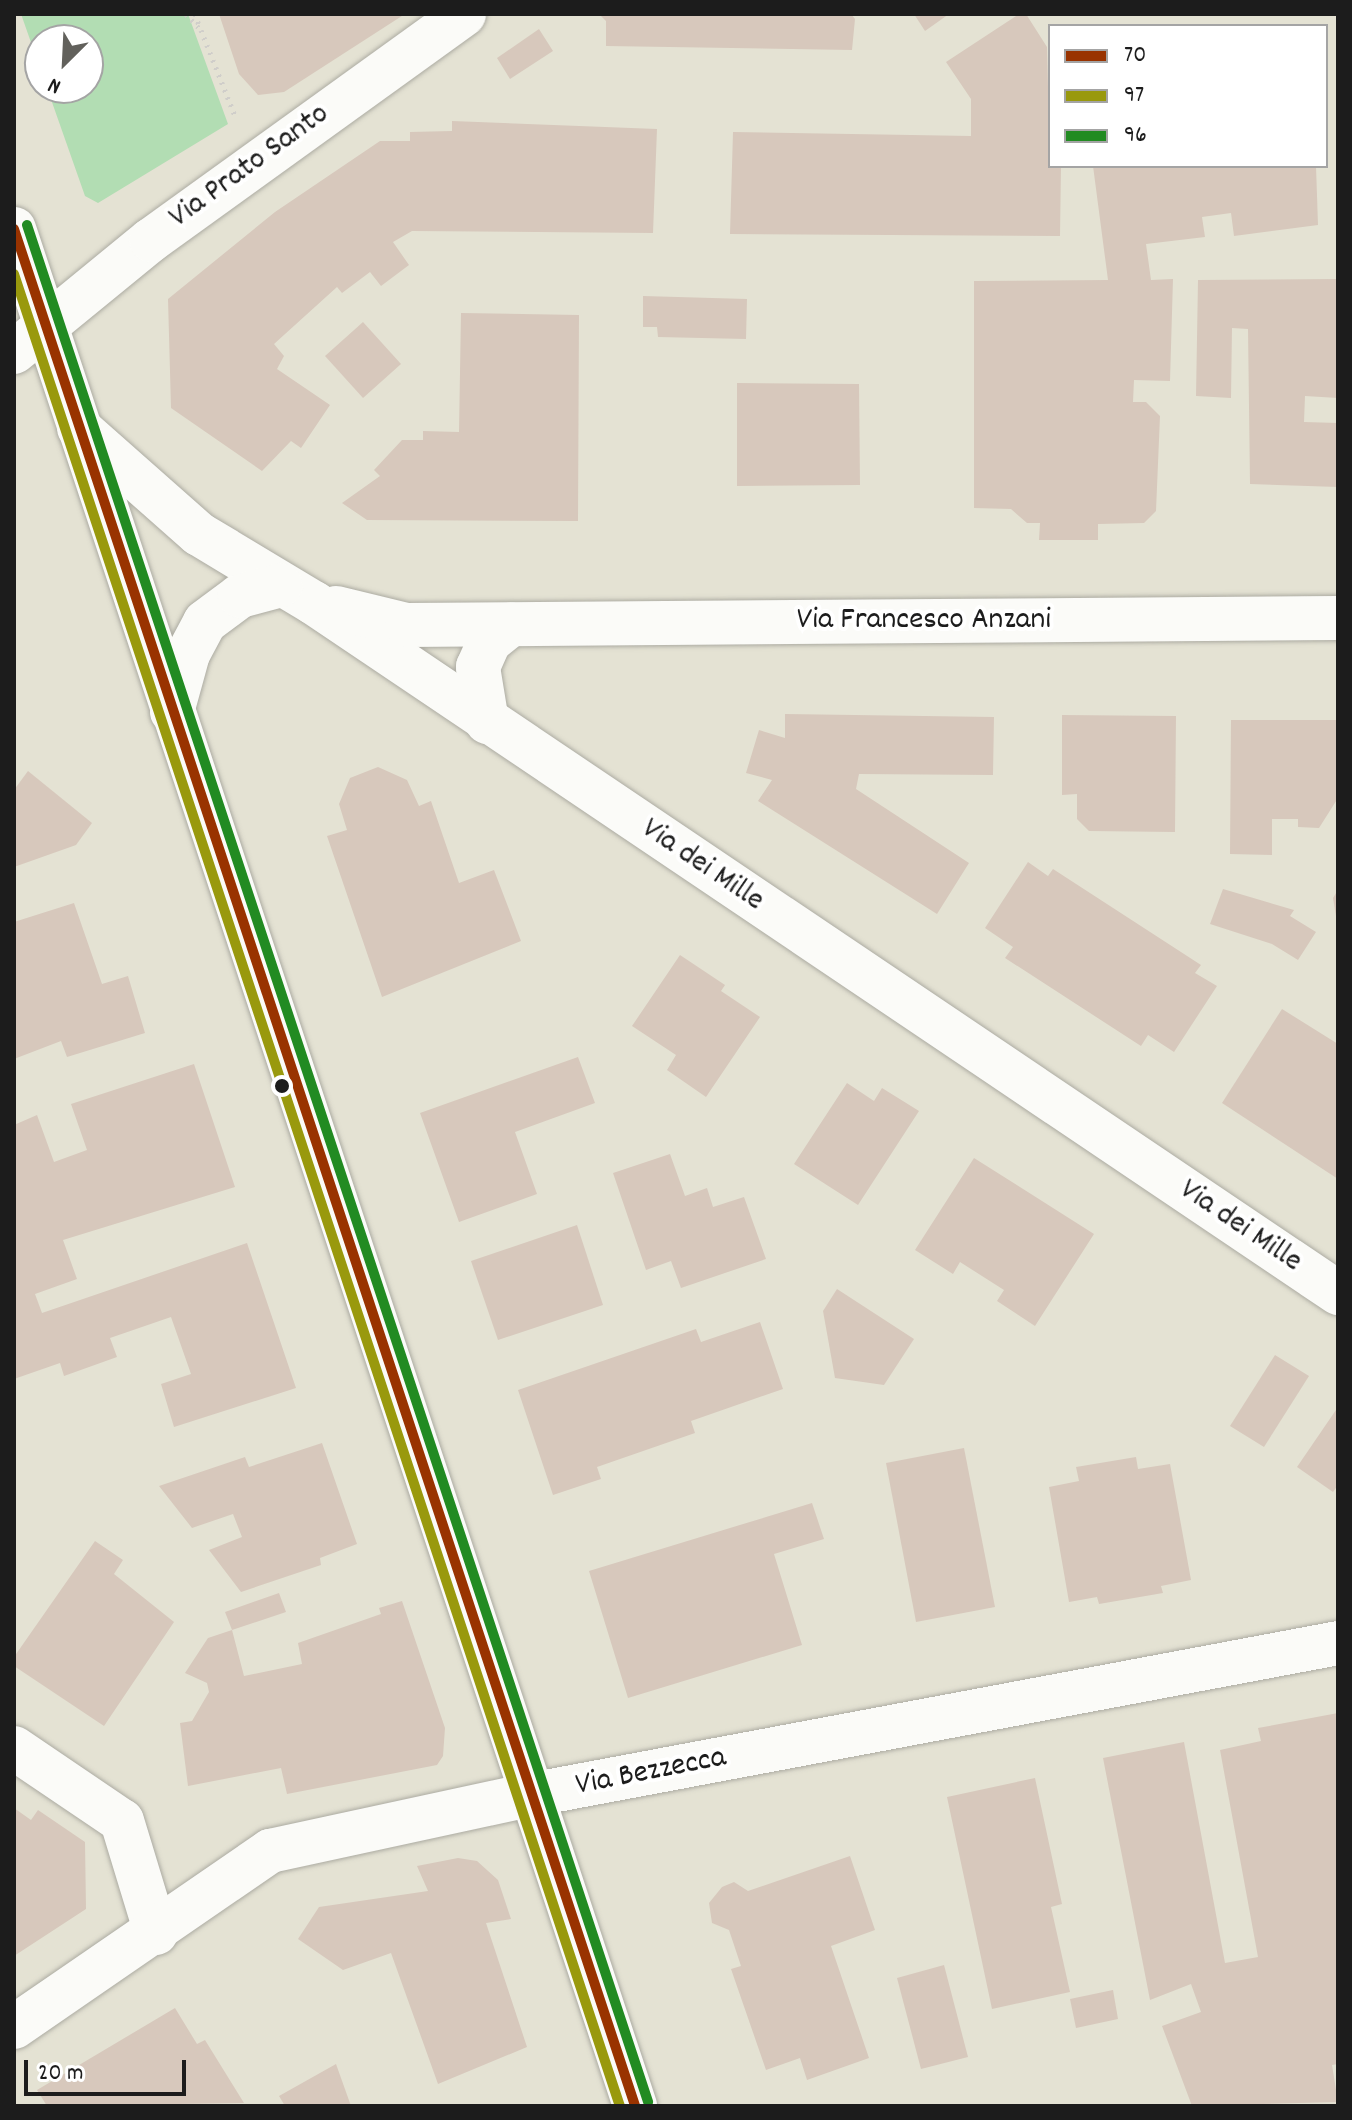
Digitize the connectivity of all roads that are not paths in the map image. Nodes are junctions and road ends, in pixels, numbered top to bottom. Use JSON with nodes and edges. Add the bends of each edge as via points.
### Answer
{"nodes":[{"id":1,"x":464,"y":14,"type":"edge"},
{"id":2,"x":14,"y":229,"type":"edge"},
{"id":3,"x":29,"y":342,"type":"edge"},
{"id":4,"x":77,"y":427,"type":"junction"},
{"id":5,"x":298,"y":594,"type":"junction"},
{"id":6,"x":1338,"y":618,"type":"edge"},
{"id":7,"x":511,"y":624,"type":"junction"},
{"id":8,"x":172,"y":712,"type":"junction"},
{"id":9,"x":487,"y":722,"type":"junction"},
{"id":10,"x":1338,"y":1293,"type":"edge"},
{"id":11,"x":1338,"y":1643,"type":"edge"},
{"id":12,"x":14,"y":1748,"type":"edge"},
{"id":13,"x":530,"y":1795,"type":"junction"},
{"id":14,"x":156,"y":1933,"type":"junction"},
{"id":15,"x":14,"y":2027,"type":"edge"},
{"id":16,"x":635,"y":2106,"type":"edge"}],
"edges":[{"from":1,"to":3,"type":"street","name":"Via Prato Santo","via":[[151,240]]},
{"from":2,"to":3,"type":"street"},
{"from":3,"to":4,"type":"street"},
{"from":4,"to":5,"type":"street","name":"Via dei Mille","via":[[199,534]]},
{"from":4,"to":8,"type":"street"},
{"from":5,"to":7,"type":"street","name":"Via Francesco Anzani","via":[[407,625]]},
{"from":5,"to":8,"type":"street","via":[[240,596],[205,622],[188,654]]},
{"from":5,"to":9,"type":"street","name":"Via dei Mille"},
{"from":6,"to":7,"type":"street","name":"Via Francesco Anzani"},
{"from":7,"to":9,"type":"street","via":[[489,642],[478,667]]},
{"from":8,"to":13,"type":"street"},
{"from":9,"to":10,"type":"street","name":"Via dei Mille"},
{"from":11,"to":13,"type":"street","name":"Via Bezzecca"},
{"from":12,"to":14,"type":"street","via":[[122,1821]]},
{"from":13,"to":14,"type":"street","name":"Via Bezzecca","via":[[270,1851]]},
{"from":13,"to":16,"type":"street"},
{"from":14,"to":15,"type":"street","name":"Via Bezzecca"}]}
